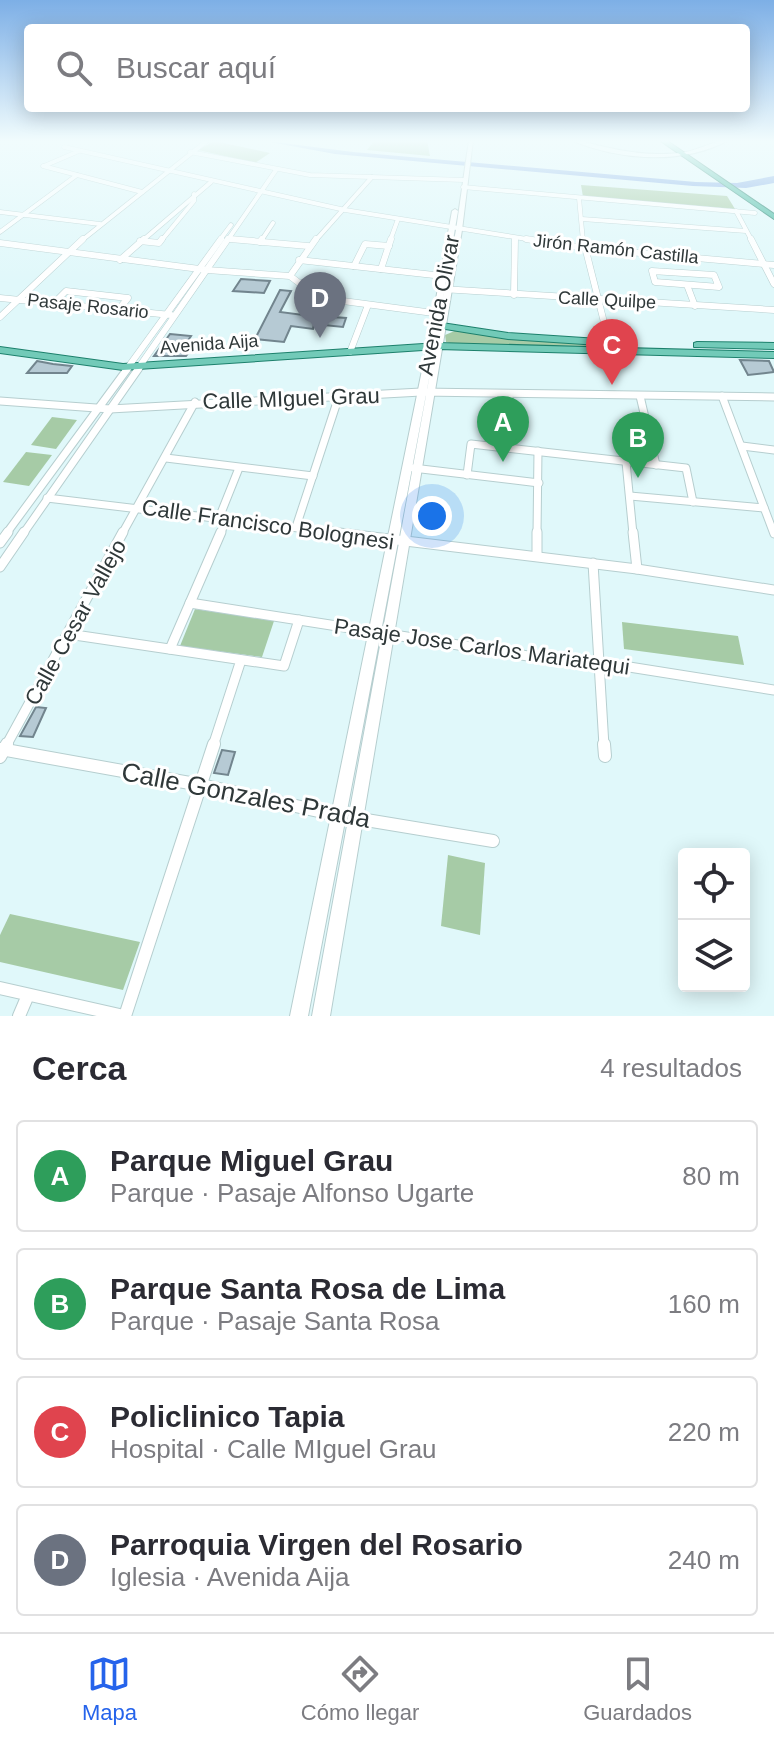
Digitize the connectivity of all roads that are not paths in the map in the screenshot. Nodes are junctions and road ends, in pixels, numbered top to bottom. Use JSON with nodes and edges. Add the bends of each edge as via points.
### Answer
{"nodes":[{"id":1,"x":60,"y":187,"type":"edge"},
{"id":2,"x":124,"y":187,"type":"edge"},
{"id":3,"x":148,"y":187,"type":"edge"},
{"id":4,"x":203,"y":187,"type":"edge"},
{"id":5,"x":236,"y":187,"type":"edge"},
{"id":6,"x":261,"y":187,"type":"edge"},
{"id":7,"x":363,"y":187,"type":"edge"},
{"id":8,"x":462,"y":187,"type":"edge"},
{"id":9,"x":491,"y":187,"type":"edge"},
{"id":10,"x":733,"y":187,"type":"edge"},
{"id":11,"x":142,"y":192,"type":"junction"},
{"id":12,"x":258,"y":192,"type":"junction"},
{"id":13,"x":194,"y":194,"type":"junction"},
{"id":14,"x":579,"y":198,"type":"junction"},
{"id":15,"x":345,"y":210,"type":"junction"},
{"id":16,"x":736,"y":211,"type":"junction"},
{"id":17,"x":0,"y":212,"type":"edge"},
{"id":18,"x":755,"y":213,"type":"dead end"},
{"id":19,"x":23,"y":215,"type":"junction"},
{"id":20,"x":774,"y":217,"type":"edge"},
{"id":21,"x":398,"y":219,"type":"junction"},
{"id":22,"x":582,"y":219,"type":"junction"},
{"id":23,"x":273,"y":223,"type":"dead end"},
{"id":24,"x":100,"y":224,"type":"junction"},
{"id":25,"x":456,"y":229,"type":"junction"},
{"id":26,"x":746,"y":231,"type":"junction"},
{"id":27,"x":0,"y":232,"type":"edge"},
{"id":28,"x":515,"y":238,"type":"junction"},
{"id":29,"x":228,"y":239,"type":"junction"},
{"id":30,"x":140,"y":241,"type":"junction"},
{"id":31,"x":260,"y":242,"type":"junction"},
{"id":32,"x":0,"y":243,"type":"edge"},
{"id":33,"x":308,"y":246,"type":"junction"},
{"id":34,"x":389,"y":246,"type":"junction"},
{"id":35,"x":584,"y":248,"type":"junction"},
{"id":36,"x":66,"y":253,"type":"junction"},
{"id":37,"x":676,"y":256,"type":"junction"},
{"id":38,"x":120,"y":260,"type":"junction"},
{"id":39,"x":299,"y":260,"type":"junction"},
{"id":40,"x":762,"y":264,"type":"junction"},
{"id":41,"x":774,"y":265,"type":"edge"},
{"id":42,"x":354,"y":266,"type":"junction"},
{"id":43,"x":381,"y":269,"type":"junction"},
{"id":44,"x":203,"y":270,"type":"junction"},
{"id":45,"x":681,"y":273,"type":"junction"},
{"id":46,"x":290,"y":276,"type":"junction"},
{"id":47,"x":443,"y":276,"type":"junction"},
{"id":48,"x":774,"y":284,"type":"edge"},
{"id":49,"x":687,"y":285,"type":"junction"},
{"id":50,"x":445,"y":289,"type":"junction"},
{"id":51,"x":514,"y":295,"type":"junction"},
{"id":52,"x":0,"y":298,"type":"edge"},
{"id":53,"x":18,"y":299,"type":"junction"},
{"id":54,"x":596,"y":300,"type":"junction"},
{"id":55,"x":54,"y":303,"type":"junction"},
{"id":56,"x":368,"y":305,"type":"junction"},
{"id":57,"x":695,"y":306,"type":"junction"},
{"id":58,"x":119,"y":309,"type":"junction"},
{"id":59,"x":774,"y":310,"type":"edge"},
{"id":60,"x":172,"y":315,"type":"junction"},
{"id":61,"x":0,"y":317,"type":"edge"},
{"id":62,"x":441,"y":318,"type":"junction"},
{"id":63,"x":0,"y":343,"type":"edge"},
{"id":64,"x":435,"y":346,"type":"junction"},
{"id":65,"x":610,"y":346,"type":"junction"},
{"id":66,"x":774,"y":346,"type":"edge"},
{"id":67,"x":0,"y":350,"type":"edge"},
{"id":68,"x":741,"y":350,"type":"junction"},
{"id":69,"x":350,"y":352,"type":"junction"},
{"id":70,"x":774,"y":355,"type":"edge"},
{"id":71,"x":137,"y":365,"type":"junction"},
{"id":72,"x":425,"y":392,"type":"junction"},
{"id":73,"x":509,"y":394,"type":"junction"},
{"id":74,"x":339,"y":396,"type":"junction"},
{"id":75,"x":640,"y":396,"type":"junction"},
{"id":76,"x":722,"y":396,"type":"junction"},
{"id":77,"x":774,"y":397,"type":"edge"},
{"id":78,"x":0,"y":401,"type":"edge"},
{"id":79,"x":195,"y":402,"type":"junction"},
{"id":80,"x":97,"y":408,"type":"junction"},
{"id":81,"x":110,"y":409,"type":"junction"},
{"id":82,"x":742,"y":446,"type":"junction"},
{"id":83,"x":508,"y":448,"type":"junction"},
{"id":84,"x":774,"y":450,"type":"edge"},
{"id":85,"x":538,"y":451,"type":"junction"},
{"id":86,"x":166,"y":458,"type":"junction"},
{"id":87,"x":626,"y":462,"type":"junction"},
{"id":88,"x":656,"y":465,"type":"junction"},
{"id":89,"x":239,"y":468,"type":"junction"},
{"id":90,"x":411,"y":468,"type":"junction"},
{"id":91,"x":467,"y":475,"type":"junction"},
{"id":92,"x":313,"y":476,"type":"junction"},
{"id":93,"x":539,"y":483,"type":"junction"},
{"id":94,"x":630,"y":496,"type":"junction"},
{"id":95,"x":47,"y":498,"type":"junction"},
{"id":96,"x":693,"y":502,"type":"junction"},
{"id":97,"x":139,"y":507,"type":"junction"},
{"id":98,"x":764,"y":508,"type":"junction"},
{"id":99,"x":223,"y":519,"type":"junction"},
{"id":100,"x":296,"y":527,"type":"junction"},
{"id":101,"x":774,"y":535,"type":"edge"},
{"id":102,"x":397,"y":541,"type":"junction"},
{"id":103,"x":0,"y":543,"type":"edge"},
{"id":104,"x":537,"y":556,"type":"junction"},
{"id":105,"x":593,"y":563,"type":"junction"},
{"id":106,"x":0,"y":567,"type":"edge"},
{"id":107,"x":637,"y":569,"type":"junction"},
{"id":108,"x":774,"y":590,"type":"edge"},
{"id":109,"x":190,"y":603,"type":"junction"},
{"id":110,"x":299,"y":620,"type":"junction"},
{"id":111,"x":380,"y":632,"type":"junction"},
{"id":112,"x":68,"y":634,"type":"junction"},
{"id":113,"x":170,"y":649,"type":"junction"},
{"id":114,"x":241,"y":660,"type":"junction"},
{"id":115,"x":601,"y":665,"type":"junction"},
{"id":116,"x":774,"y":690,"type":"edge"},
{"id":117,"x":1,"y":752,"type":"edge"},
{"id":118,"x":605,"y":756,"type":"dead end"},
{"id":119,"x":201,"y":785,"type":"junction"},
{"id":120,"x":338,"y":816,"type":"junction"},
{"id":121,"x":356,"y":818,"type":"junction"},
{"id":122,"x":493,"y":841,"type":"dead end"},
{"id":123,"x":0,"y":988,"type":"edge"},
{"id":124,"x":28,"y":995,"type":"junction"},
{"id":125,"x":19,"y":1016,"type":"edge"},
{"id":126,"x":124,"y":1016,"type":"edge"},
{"id":127,"x":299,"y":1016,"type":"edge"},
{"id":128,"x":321,"y":1016,"type":"edge"}],
"edges":[{"from":1,"to":19,"type":"street"},
{"from":2,"to":11,"type":"street"},
{"from":3,"to":11,"type":"street"},
{"from":4,"to":13,"type":"street"},
{"from":5,"to":12,"type":"street","name":"Jirón Ramón Castilla"},
{"from":6,"to":12,"type":"street"},
{"from":7,"to":15,"type":"street"},
{"from":8,"to":25,"type":"street","name":"Avenida Olivar"},
{"from":9,"to":14,"type":"street"},
{"from":10,"to":20,"type":"highway"},
{"from":11,"to":24,"type":"street"},
{"from":12,"to":15,"type":"street","name":"Jirón Ramón Castilla"},
{"from":12,"to":29,"type":"street"},
{"from":12,"to":44,"type":"street"},
{"from":13,"to":30,"type":"street"},
{"from":13,"to":30,"type":"street","via":[[194,201],[159,243]]},
{"from":14,"to":16,"type":"street"},
{"from":14,"to":22,"type":"street"},
{"from":15,"to":21,"type":"street","name":"Jirón Ramón Castilla"},
{"from":15,"to":33,"type":"street"},
{"from":16,"to":18,"type":"street"},
{"from":16,"to":26,"type":"street"},
{"from":17,"to":19,"type":"street"},
{"from":19,"to":24,"type":"street"},
{"from":19,"to":27,"type":"street"},
{"from":21,"to":25,"type":"street","name":"Jirón Ramón Castilla"},
{"from":21,"to":34,"type":"street"},
{"from":22,"to":26,"type":"street"},
{"from":22,"to":35,"type":"street"},
{"from":23,"to":31,"type":"street"},
{"from":24,"to":36,"type":"street"},
{"from":25,"to":28,"type":"street","name":"Jirón Ramón Castilla"},
{"from":25,"to":47,"type":"street","name":"Avenida Olivar"},
{"from":25,"to":50,"type":"street","name":"Avenida Olivar"},
{"from":26,"to":40,"type":"street"},
{"from":28,"to":35,"type":"street","name":"Jirón Ramón Castilla"},
{"from":28,"to":51,"type":"street"},
{"from":29,"to":31,"type":"street"},
{"from":29,"to":44,"type":"street"},
{"from":30,"to":38,"type":"street"},
{"from":31,"to":33,"type":"street"},
{"from":32,"to":36,"type":"street"},
{"from":33,"to":39,"type":"street"},
{"from":34,"to":42,"type":"street","via":[[365,244]]},
{"from":34,"to":43,"type":"street"},
{"from":35,"to":37,"type":"street","name":"Jirón Ramón Castilla"},
{"from":35,"to":54,"type":"street"},
{"from":36,"to":38,"type":"street"},
{"from":36,"to":53,"type":"street"},
{"from":37,"to":40,"type":"street","name":"Jirón Ramón Castilla"},
{"from":37,"to":45,"type":"street"},
{"from":38,"to":44,"type":"street"},
{"from":39,"to":42,"type":"street"},
{"from":39,"to":46,"type":"street"},
{"from":40,"to":41,"type":"street","name":"Jirón Ramón Castilla"},
{"from":40,"to":48,"type":"street"},
{"from":42,"to":43,"type":"street"},
{"from":43,"to":47,"type":"street"},
{"from":44,"to":46,"type":"street"},
{"from":44,"to":60,"type":"street"},
{"from":45,"to":49,"type":"street","via":[[652,271],[655,282]]},
{"from":45,"to":49,"type":"street","via":[[714,275],[719,287]]},
{"from":46,"to":56,"type":"street","via":[[318,296]]},
{"from":47,"to":50,"type":"street","name":"Avenida Olivar"},
{"from":49,"to":57,"type":"street"},
{"from":50,"to":51,"type":"street","name":"Calle Quilpe"},
{"from":50,"to":62,"type":"street","name":"Avenida Olivar"},
{"from":51,"to":54,"type":"street","name":"Calle Quilpe"},
{"from":52,"to":53,"type":"street","name":"Pasaje Rosario"},
{"from":53,"to":55,"type":"street","name":"Pasaje Rosario"},
{"from":53,"to":61,"type":"street"},
{"from":54,"to":57,"type":"street","name":"Calle Quilpe"},
{"from":54,"to":65,"type":"street"},
{"from":55,"to":58,"type":"street","name":"Pasaje Rosario"},
{"from":55,"to":58,"type":"street","via":[[66,291],[128,298]]},
{"from":56,"to":62,"type":"street"},
{"from":56,"to":69,"type":"street"},
{"from":57,"to":59,"type":"street","name":"Calle Quilpe"},
{"from":58,"to":60,"type":"street","name":"Pasaje Rosario"},
{"from":60,"to":71,"type":"street"},
{"from":62,"to":64,"type":"street","name":"Avenida Olivar"},
{"from":62,"to":65,"type":"main road","via":[[508,336]]},
{"from":63,"to":71,"type":"main road","name":"Avenida Aija"},
{"from":64,"to":65,"type":"main road","name":"Avenida Aija"},
{"from":64,"to":69,"type":"main road","name":"Avenida Aija"},
{"from":64,"to":72,"type":"street","name":"Avenida Olivar"},
{"from":65,"to":68,"type":"main road"},
{"from":66,"to":68,"type":"main road"},
{"from":67,"to":71,"type":"main road","name":"Avenida Aija"},
{"from":68,"to":70,"type":"main road"},
{"from":69,"to":71,"type":"main road","name":"Avenida Aija"},
{"from":71,"to":80,"type":"street"},
{"from":71,"to":81,"type":"street"},
{"from":72,"to":73,"type":"street","name":"Calle MIguel Grau"},
{"from":72,"to":74,"type":"street","name":"Calle MIguel Grau"},
{"from":72,"to":90,"type":"street","name":"Avenida Olivar"},
{"from":73,"to":75,"type":"street","name":"Calle MIguel Grau"},
{"from":73,"to":83,"type":"street"},
{"from":74,"to":79,"type":"street","name":"Calle MIguel Grau"},
{"from":74,"to":92,"type":"street"},
{"from":75,"to":76,"type":"street","name":"Calle MIguel Grau"},
{"from":75,"to":88,"type":"street"},
{"from":76,"to":77,"type":"street","name":"Calle MIguel Grau"},
{"from":76,"to":82,"type":"street"},
{"from":78,"to":80,"type":"street","name":"Calle MIguel Grau"},
{"from":79,"to":81,"type":"street","name":"Calle MIguel Grau"},
{"from":79,"to":86,"type":"street","name":"Calle Cesar Vallejo"},
{"from":80,"to":81,"type":"street","name":"Calle MIguel Grau"},
{"from":80,"to":103,"type":"street"},
{"from":81,"to":95,"type":"street"},
{"from":82,"to":84,"type":"street"},
{"from":82,"to":98,"type":"street"},
{"from":83,"to":85,"type":"street"},
{"from":83,"to":91,"type":"street","via":[[471,444]]},
{"from":85,"to":87,"type":"street"},
{"from":85,"to":93,"type":"street"},
{"from":86,"to":89,"type":"street"},
{"from":86,"to":97,"type":"street","name":"Calle Cesar Vallejo"},
{"from":87,"to":88,"type":"street"},
{"from":87,"to":94,"type":"street"},
{"from":88,"to":96,"type":"street","via":[[686,468]]},
{"from":89,"to":92,"type":"street"},
{"from":89,"to":99,"type":"street"},
{"from":90,"to":91,"type":"street"},
{"from":90,"to":102,"type":"street","name":"Avenida Olivar"},
{"from":91,"to":93,"type":"street"},
{"from":92,"to":100,"type":"street"},
{"from":93,"to":104,"type":"street"},
{"from":94,"to":96,"type":"street"},
{"from":94,"to":107,"type":"street"},
{"from":95,"to":97,"type":"street","name":"Calle Francisco Bolognesi"},
{"from":95,"to":106,"type":"street"},
{"from":96,"to":98,"type":"street"},
{"from":97,"to":99,"type":"street","name":"Calle Francisco Bolognesi"},
{"from":97,"to":112,"type":"street","name":"Calle Cesar Vallejo"},
{"from":98,"to":101,"type":"street"},
{"from":99,"to":100,"type":"street","name":"Calle Francisco Bolognesi"},
{"from":99,"to":109,"type":"street"},
{"from":100,"to":102,"type":"street","name":"Calle Francisco Bolognesi"},
{"from":102,"to":104,"type":"street","name":"Calle Francisco Bolognesi"},
{"from":102,"to":111,"type":"street","name":"Avenida Olivar"},
{"from":104,"to":105,"type":"street","name":"Calle Francisco Bolognesi"},
{"from":105,"to":107,"type":"street","name":"Calle Francisco Bolognesi"},
{"from":105,"to":115,"type":"street"},
{"from":107,"to":108,"type":"street","name":"Calle Francisco Bolognesi"},
{"from":109,"to":110,"type":"street","name":"Pasaje Jose Carlos Mariatequi"},
{"from":109,"to":113,"type":"street"},
{"from":110,"to":111,"type":"street","name":"Pasaje Jose Carlos Mariatequi"},
{"from":110,"to":114,"type":"street","via":[[284,666]]},
{"from":111,"to":115,"type":"street","name":"Pasaje Jose Carlos Mariatequi"},
{"from":111,"to":120,"type":"street","name":"Avenida Olivar"},
{"from":111,"to":121,"type":"street","name":"Avenida Olivar"},
{"from":112,"to":113,"type":"street"},
{"from":112,"to":117,"type":"street","name":"Calle Cesar Vallejo"},
{"from":113,"to":114,"type":"street"},
{"from":114,"to":119,"type":"street"},
{"from":115,"to":116,"type":"street","name":"Pasaje Jose Carlos Mariatequi"},
{"from":115,"to":118,"type":"street"},
{"from":117,"to":119,"type":"street","name":"Calle Gonzales Prada"},
{"from":119,"to":120,"type":"street","name":"Calle Gonzales Prada"},
{"from":119,"to":126,"type":"street"},
{"from":120,"to":121,"type":"street","name":"Calle Gonzales Prada"},
{"from":120,"to":127,"type":"street","name":"Avenida Olivar"},
{"from":121,"to":122,"type":"street","name":"Calle Gonzales Prada"},
{"from":121,"to":128,"type":"street","name":"Avenida Olivar"},
{"from":123,"to":124,"type":"street"},
{"from":124,"to":125,"type":"street"},
{"from":124,"to":126,"type":"street"}]}
